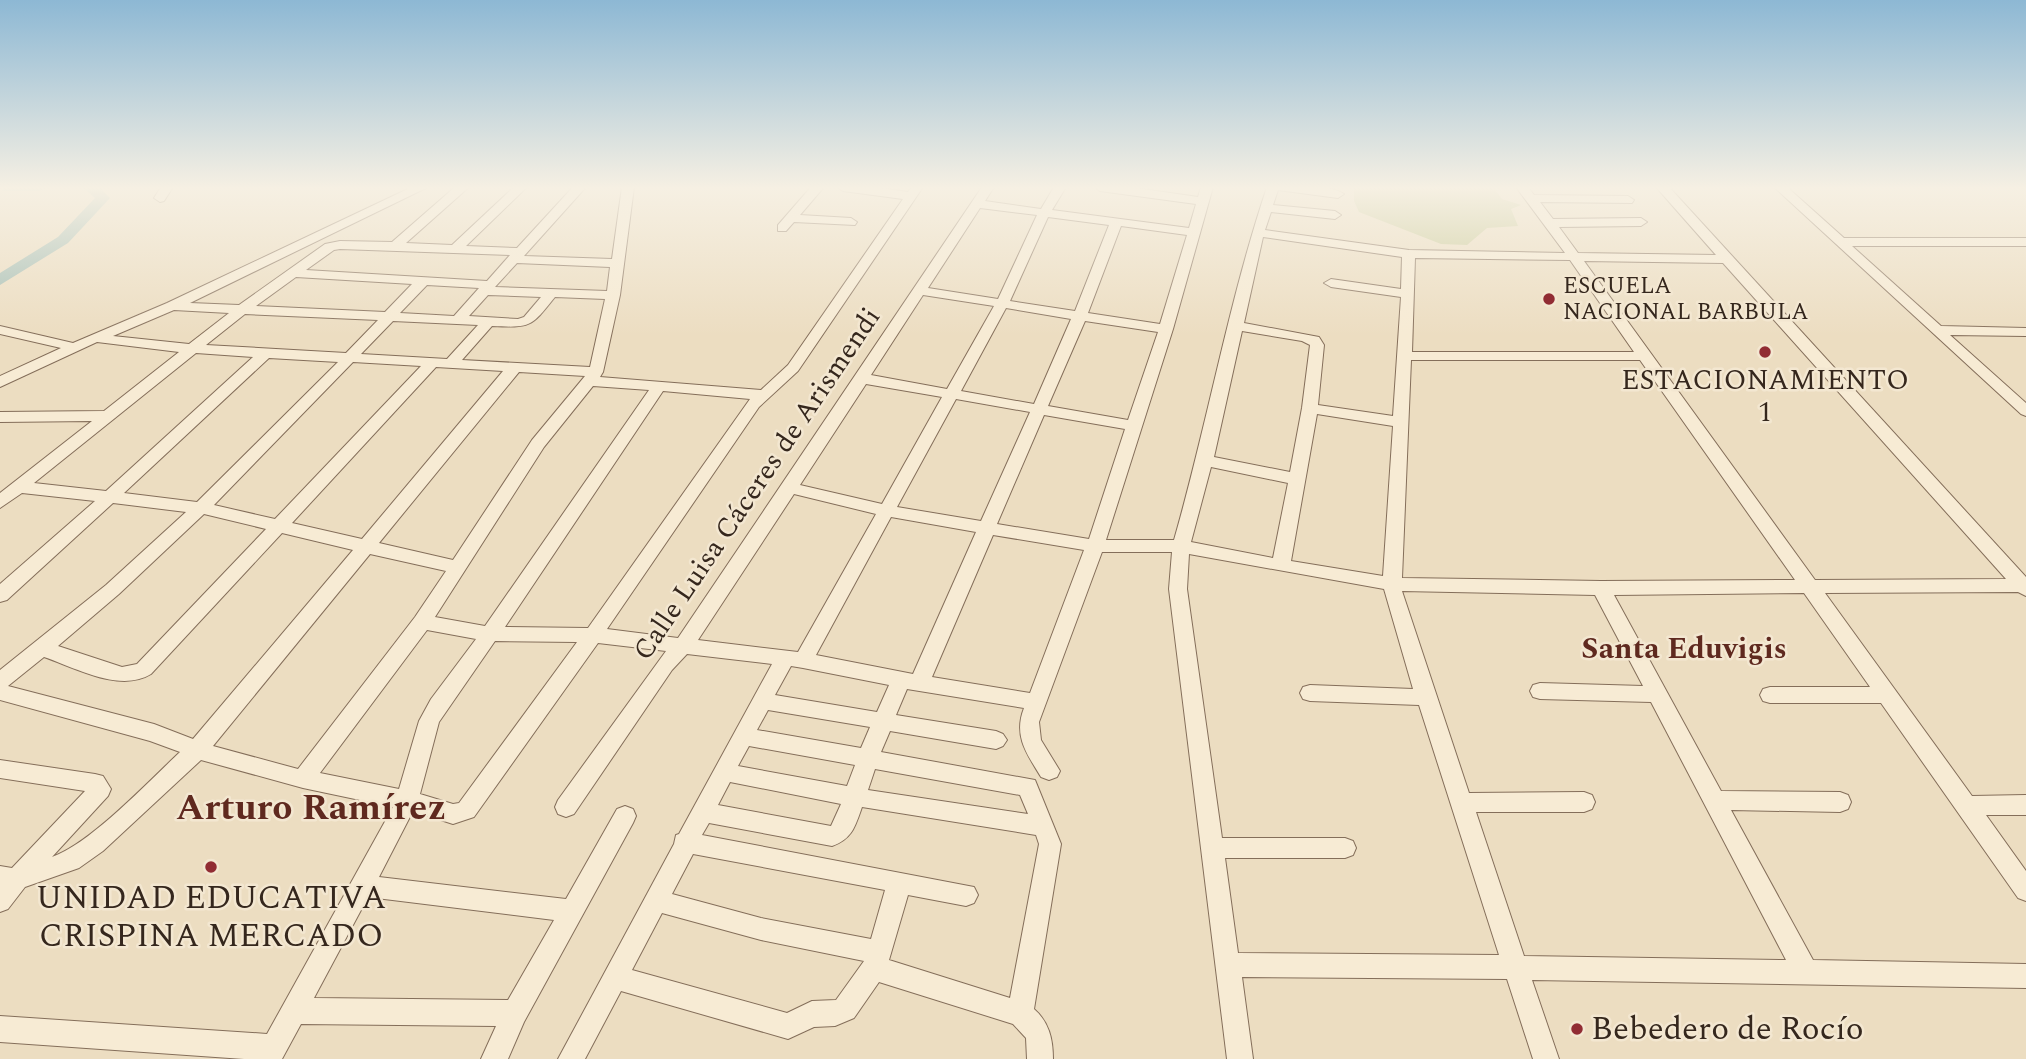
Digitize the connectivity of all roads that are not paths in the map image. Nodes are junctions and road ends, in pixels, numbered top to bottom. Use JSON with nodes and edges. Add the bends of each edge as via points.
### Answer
{"nodes":[{"id":1,"x":318,"y":236,"type":"edge"},
{"id":2,"x":406,"y":236,"type":"edge"},
{"id":3,"x":469,"y":236,"type":"edge"},
{"id":4,"x":533,"y":236,"type":"edge"},
{"id":5,"x":621,"y":236,"type":"edge"},
{"id":6,"x":883,"y":236,"type":"edge"},
{"id":7,"x":956,"y":236,"type":"edge"},
{"id":8,"x":1033,"y":236,"type":"edge"},
{"id":9,"x":1111,"y":236,"type":"edge"},
{"id":10,"x":1193,"y":236,"type":"edge"},
{"id":11,"x":1257,"y":236,"type":"edge"},
{"id":12,"x":1283,"y":236,"type":"edge"},
{"id":13,"x":1559,"y":236,"type":"edge"},
{"id":14,"x":1708,"y":236,"type":"edge"},
{"id":15,"x":1834,"y":236,"type":"edge"},
{"id":16,"x":2026,"y":242,"type":"edge"},
{"id":17,"x":395,"y":246,"type":"junction"},
{"id":18,"x":1846,"y":247,"type":"junction"},
{"id":19,"x":456,"y":248,"type":"junction"},
{"id":20,"x":1909,"y":250,"type":"dead end"},
{"id":21,"x":1409,"y":254,"type":"junction"},
{"id":22,"x":516,"y":255,"type":"junction"},
{"id":23,"x":1573,"y":257,"type":"junction"},
{"id":24,"x":1729,"y":259,"type":"junction"},
{"id":25,"x":617,"y":263,"type":"junction"},
{"id":26,"x":294,"y":273,"type":"junction"},
{"id":27,"x":424,"y":280,"type":"junction"},
{"id":28,"x":1331,"y":283,"type":"dead end"},
{"id":29,"x":487,"y":288,"type":"junction"},
{"id":30,"x":921,"y":291,"type":"junction"},
{"id":31,"x":551,"y":293,"type":"junction"},
{"id":32,"x":1408,"y":293,"type":"junction"},
{"id":33,"x":613,"y":295,"type":"junction"},
{"id":34,"x":1002,"y":304,"type":"junction"},
{"id":35,"x":172,"y":306,"type":"junction"},
{"id":36,"x":241,"y":310,"type":"junction"},
{"id":37,"x":1080,"y":315,"type":"junction"},
{"id":38,"x":389,"y":317,"type":"junction"},
{"id":39,"x":458,"y":320,"type":"junction"},
{"id":40,"x":488,"y":322,"type":"junction"},
{"id":41,"x":1236,"y":326,"type":"junction"},
{"id":42,"x":1166,"y":329,"type":"junction"},
{"id":43,"x":0,"y":330,"type":"edge"},
{"id":44,"x":1937,"y":330,"type":"junction"},
{"id":45,"x":2026,"y":332,"type":"edge"},
{"id":46,"x":95,"y":338,"type":"junction"},
{"id":47,"x":73,"y":347,"type":"junction"},
{"id":48,"x":194,"y":349,"type":"junction"},
{"id":49,"x":267,"y":352,"type":"junction"},
{"id":50,"x":1406,"y":356,"type":"junction"},
{"id":51,"x":1644,"y":356,"type":"junction"},
{"id":52,"x":349,"y":357,"type":"junction"},
{"id":53,"x":432,"y":363,"type":"junction"},
{"id":54,"x":452,"y":364,"type":"junction"},
{"id":55,"x":514,"y":368,"type":"junction"},
{"id":56,"x":594,"y":377,"type":"junction"},
{"id":57,"x":860,"y":378,"type":"junction"},
{"id":58,"x":0,"y":382,"type":"edge"},
{"id":59,"x":659,"y":386,"type":"junction"},
{"id":60,"x":951,"y":393,"type":"junction"},
{"id":61,"x":763,"y":395,"type":"junction"},
{"id":62,"x":1310,"y":408,"type":"junction"},
{"id":63,"x":1038,"y":409,"type":"junction"},
{"id":64,"x":2026,"y":411,"type":"edge"},
{"id":65,"x":109,"y":416,"type":"junction"},
{"id":66,"x":0,"y":417,"type":"edge"},
{"id":67,"x":1399,"y":422,"type":"junction"},
{"id":68,"x":1134,"y":426,"type":"junction"},
{"id":69,"x":1205,"y":460,"type":"junction"},
{"id":70,"x":1297,"y":479,"type":"junction"},
{"id":71,"x":790,"y":488,"type":"junction"},
{"id":72,"x":6,"y":496,"type":"edge"},
{"id":73,"x":110,"y":498,"type":"junction"},
{"id":74,"x":201,"y":508,"type":"junction"},
{"id":75,"x":888,"y":511,"type":"junction"},
{"id":76,"x":281,"y":525,"type":"junction"},
{"id":77,"x":987,"y":526,"type":"junction"},
{"id":78,"x":1095,"y":545,"type":"junction"},
{"id":79,"x":364,"y":547,"type":"junction"},
{"id":80,"x":1181,"y":547,"type":"junction"},
{"id":81,"x":1281,"y":566,"type":"junction"},
{"id":82,"x":459,"y":568,"type":"junction"},
{"id":83,"x":1392,"y":584,"type":"junction"},
{"id":84,"x":2025,"y":587,"type":"edge"},
{"id":85,"x":1601,"y":588,"type":"junction"},
{"id":86,"x":1810,"y":588,"type":"junction"},
{"id":87,"x":0,"y":595,"type":"edge"},
{"id":88,"x":422,"y":622,"type":"junction"},
{"id":89,"x":490,"y":634,"type":"junction"},
{"id":90,"x":593,"y":635,"type":"junction"},
{"id":91,"x":682,"y":647,"type":"junction"},
{"id":92,"x":43,"y":649,"type":"junction"},
{"id":93,"x":794,"y":659,"type":"junction"},
{"id":94,"x":0,"y":681,"type":"edge"},
{"id":95,"x":910,"y":682,"type":"junction"},
{"id":96,"x":1540,"y":691,"type":"dead end"},
{"id":97,"x":0,"y":692,"type":"edge"},
{"id":98,"x":1310,"y":693,"type":"dead end"},
{"id":99,"x":1657,"y":694,"type":"junction"},
{"id":100,"x":1770,"y":695,"type":"dead end"},
{"id":101,"x":1886,"y":695,"type":"junction"},
{"id":102,"x":1426,"y":697,"type":"junction"},
{"id":103,"x":761,"y":702,"type":"junction"},
{"id":104,"x":1035,"y":702,"type":"junction"},
{"id":105,"x":886,"y":722,"type":"junction"},
{"id":106,"x":742,"y":736,"type":"junction"},
{"id":107,"x":996,"y":740,"type":"dead end"},
{"id":108,"x":197,"y":750,"type":"junction"},
{"id":109,"x":867,"y":760,"type":"junction"},
{"id":110,"x":0,"y":769,"type":"edge"},
{"id":111,"x":1049,"y":771,"type":"dead end"},
{"id":112,"x":723,"y":772,"type":"junction"},
{"id":113,"x":303,"y":779,"type":"junction"},
{"id":114,"x":855,"y":797,"type":"junction"},
{"id":115,"x":407,"y":800,"type":"junction"},
{"id":116,"x":1714,"y":800,"type":"junction"},
{"id":117,"x":1584,"y":802,"type":"dead end"},
{"id":118,"x":1840,"y":802,"type":"dead end"},
{"id":119,"x":1461,"y":803,"type":"junction"},
{"id":120,"x":2026,"y":805,"type":"edge"},
{"id":121,"x":1966,"y":806,"type":"junction"},
{"id":122,"x":566,"y":807,"type":"dead end"},
{"id":123,"x":702,"y":812,"type":"junction"},
{"id":124,"x":625,"y":816,"type":"dead end"},
{"id":125,"x":1042,"y":826,"type":"junction"},
{"id":126,"x":684,"y":842,"type":"junction"},
{"id":127,"x":1212,"y":848,"type":"junction"},
{"id":128,"x":1345,"y":848,"type":"dead end"},
{"id":129,"x":9,"y":878,"type":"edge"},
{"id":130,"x":899,"y":884,"type":"junction"},
{"id":131,"x":364,"y":886,"type":"junction"},
{"id":132,"x":2026,"y":890,"type":"edge"},
{"id":133,"x":966,"y":895,"type":"dead end"},
{"id":134,"x":654,"y":900,"type":"junction"},
{"id":135,"x":0,"y":901,"type":"edge"},
{"id":136,"x":573,"y":911,"type":"junction"},
{"id":137,"x":876,"y":960,"type":"junction"},
{"id":138,"x":1228,"y":965,"type":"junction"},
{"id":139,"x":1516,"y":968,"type":"junction"},
{"id":140,"x":1806,"y":972,"type":"junction"},
{"id":141,"x":2026,"y":976,"type":"edge"},
{"id":142,"x":614,"y":977,"type":"junction"},
{"id":143,"x":296,"y":1011,"type":"junction"},
{"id":144,"x":515,"y":1013,"type":"junction"},
{"id":145,"x":1020,"y":1014,"type":"junction"},
{"id":146,"x":0,"y":1029,"type":"edge"},
{"id":147,"x":271,"y":1053,"type":"edge"},
{"id":148,"x":494,"y":1059,"type":"edge"},
{"id":149,"x":571,"y":1059,"type":"edge"},
{"id":150,"x":1040,"y":1059,"type":"edge"},
{"id":151,"x":1240,"y":1059,"type":"edge"},
{"id":152,"x":1546,"y":1059,"type":"edge"}],
"edges":[{"from":1,"to":35,"type":"street"},
{"from":2,"to":17,"type":"street"},
{"from":3,"to":19,"type":"street"},
{"from":4,"to":22,"type":"street"},
{"from":5,"to":25,"type":"street"},
{"from":6,"to":61,"type":"street","via":[[793,368]]},
{"from":7,"to":30,"type":"street","name":"Calle Luisa Cáceres de Arismendi"},
{"from":8,"to":34,"type":"street"},
{"from":9,"to":37,"type":"street"},
{"from":10,"to":42,"type":"street"},
{"from":11,"to":41,"type":"street"},
{"from":12,"to":21,"type":"street"},
{"from":13,"to":23,"type":"street"},
{"from":14,"to":24,"type":"street"},
{"from":15,"to":18,"type":"street"},
{"from":16,"to":18,"type":"street"},
{"from":17,"to":19,"type":"street"},
{"from":17,"to":26,"type":"street","via":[[334,245]]},
{"from":18,"to":20,"type":"street"},
{"from":18,"to":44,"type":"street"},
{"from":19,"to":22,"type":"street"},
{"from":21,"to":23,"type":"street"},
{"from":21,"to":32,"type":"street"},
{"from":22,"to":25,"type":"street"},
{"from":22,"to":29,"type":"street"},
{"from":23,"to":24,"type":"street"},
{"from":23,"to":51,"type":"street"},
{"from":24,"to":84,"type":"street"},
{"from":25,"to":33,"type":"street"},
{"from":26,"to":27,"type":"street"},
{"from":26,"to":36,"type":"street"},
{"from":27,"to":29,"type":"street"},
{"from":27,"to":38,"type":"street"},
{"from":28,"to":32,"type":"street"},
{"from":29,"to":31,"type":"street"},
{"from":29,"to":39,"type":"street"},
{"from":30,"to":34,"type":"street"},
{"from":30,"to":57,"type":"street","name":"Calle Luisa Cáceres de Arismendi"},
{"from":31,"to":33,"type":"street"},
{"from":31,"to":40,"type":"street","via":[[525,323]]},
{"from":32,"to":50,"type":"street"},
{"from":33,"to":56,"type":"street"},
{"from":34,"to":37,"type":"street"},
{"from":34,"to":60,"type":"street"},
{"from":35,"to":36,"type":"street"},
{"from":35,"to":46,"type":"street"},
{"from":36,"to":38,"type":"street"},
{"from":36,"to":48,"type":"street"},
{"from":37,"to":42,"type":"street"},
{"from":37,"to":63,"type":"street"},
{"from":38,"to":39,"type":"street"},
{"from":38,"to":52,"type":"street"},
{"from":39,"to":40,"type":"street"},
{"from":40,"to":54,"type":"street"},
{"from":41,"to":62,"type":"street","via":[[1314,340]]},
{"from":41,"to":69,"type":"street"},
{"from":42,"to":68,"type":"street"},
{"from":43,"to":47,"type":"street"},
{"from":44,"to":45,"type":"street"},
{"from":44,"to":64,"type":"street"},
{"from":46,"to":47,"type":"street"},
{"from":46,"to":48,"type":"street"},
{"from":47,"to":58,"type":"street"},
{"from":48,"to":49,"type":"street"},
{"from":48,"to":65,"type":"street"},
{"from":49,"to":52,"type":"street"},
{"from":49,"to":73,"type":"street"},
{"from":50,"to":51,"type":"street"},
{"from":50,"to":67,"type":"street"},
{"from":51,"to":86,"type":"street"},
{"from":52,"to":53,"type":"street"},
{"from":52,"to":74,"type":"street"},
{"from":53,"to":54,"type":"street"},
{"from":53,"to":76,"type":"street"},
{"from":54,"to":55,"type":"street"},
{"from":55,"to":56,"type":"street"},
{"from":55,"to":79,"type":"street"},
{"from":56,"to":59,"type":"street"},
{"from":56,"to":82,"type":"street","via":[[538,444]]},
{"from":57,"to":60,"type":"street"},
{"from":57,"to":71,"type":"street","name":"Calle Luisa Cáceres de Arismendi"},
{"from":59,"to":61,"type":"street"},
{"from":59,"to":89,"type":"street"},
{"from":60,"to":63,"type":"street"},
{"from":60,"to":75,"type":"street"},
{"from":61,"to":90,"type":"street"},
{"from":62,"to":67,"type":"street"},
{"from":62,"to":70,"type":"street"},
{"from":63,"to":68,"type":"street"},
{"from":63,"to":77,"type":"street"},
{"from":65,"to":66,"type":"street"},
{"from":65,"to":72,"type":"street"},
{"from":67,"to":83,"type":"street"},
{"from":68,"to":78,"type":"street"},
{"from":69,"to":70,"type":"street"},
{"from":69,"to":80,"type":"street"},
{"from":70,"to":81,"type":"street"},
{"from":71,"to":75,"type":"street"},
{"from":71,"to":91,"type":"street","name":"Calle Luisa Cáceres de Arismendi"},
{"from":72,"to":73,"type":"street"},
{"from":73,"to":74,"type":"street"},
{"from":73,"to":87,"type":"street"},
{"from":74,"to":76,"type":"street"},
{"from":74,"to":92,"type":"street"},
{"from":75,"to":77,"type":"street"},
{"from":75,"to":93,"type":"street"},
{"from":76,"to":79,"type":"street"},
{"from":76,"to":92,"type":"street","via":[[134,675]]},
{"from":77,"to":78,"type":"street"},
{"from":77,"to":95,"type":"street"},
{"from":78,"to":80,"type":"street"},
{"from":78,"to":104,"type":"street"},
{"from":79,"to":82,"type":"street"},
{"from":79,"to":108,"type":"street"},
{"from":80,"to":81,"type":"street"},
{"from":80,"to":127,"type":"street","via":[[1178,589]]},
{"from":81,"to":83,"type":"street"},
{"from":82,"to":88,"type":"street"},
{"from":83,"to":85,"type":"street"},
{"from":83,"to":102,"type":"street"},
{"from":84,"to":86,"type":"street"},
{"from":85,"to":86,"type":"street"},
{"from":85,"to":99,"type":"street"},
{"from":86,"to":101,"type":"street"},
{"from":88,"to":89,"type":"street"},
{"from":88,"to":113,"type":"street"},
{"from":89,"to":90,"type":"street"},
{"from":89,"to":115,"type":"street","via":[[429,721]]},
{"from":90,"to":91,"type":"street"},
{"from":90,"to":115,"type":"street","via":[[466,810],[453,814]]},
{"from":91,"to":93,"type":"street"},
{"from":91,"to":122,"type":"street","name":"Calle Luisa Cáceres de Arismendi"},
{"from":92,"to":94,"type":"street"},
{"from":93,"to":95,"type":"street"},
{"from":93,"to":103,"type":"street"},
{"from":95,"to":104,"type":"street"},
{"from":95,"to":105,"type":"street"},
{"from":96,"to":99,"type":"street"},
{"from":97,"to":108,"type":"street","via":[[154,733]]},
{"from":98,"to":102,"type":"street"},
{"from":99,"to":116,"type":"street"},
{"from":100,"to":101,"type":"street"},
{"from":101,"to":121,"type":"street"},
{"from":102,"to":119,"type":"street"},
{"from":103,"to":105,"type":"street"},
{"from":103,"to":106,"type":"street"},
{"from":104,"to":111,"type":"street","via":[[1029,722],[1031,742]]},
{"from":105,"to":107,"type":"street"},
{"from":105,"to":109,"type":"street"},
{"from":106,"to":109,"type":"street"},
{"from":106,"to":112,"type":"street"},
{"from":108,"to":113,"type":"street"},
{"from":108,"to":129,"type":"street","via":[[71,861]]},
{"from":109,"to":114,"type":"street"},
{"from":109,"to":125,"type":"street","via":[[1019,784],[1031,792]]},
{"from":110,"to":129,"type":"street","via":[[95,783],[100,789]]},
{"from":112,"to":114,"type":"street"},
{"from":112,"to":123,"type":"street"},
{"from":113,"to":115,"type":"street"},
{"from":114,"to":123,"type":"street","via":[[844,827],[832,836]]},
{"from":114,"to":125,"type":"street"},
{"from":115,"to":131,"type":"street"},
{"from":116,"to":118,"type":"street"},
{"from":116,"to":140,"type":"street"},
{"from":117,"to":119,"type":"street"},
{"from":119,"to":139,"type":"street"},
{"from":120,"to":121,"type":"street"},
{"from":121,"to":132,"type":"street"},
{"from":123,"to":126,"type":"street"},
{"from":124,"to":136,"type":"street"},
{"from":125,"to":145,"type":"street","via":[[1050,844]]},
{"from":126,"to":130,"type":"street"},
{"from":126,"to":134,"type":"street"},
{"from":127,"to":128,"type":"street"},
{"from":127,"to":138,"type":"street"},
{"from":129,"to":135,"type":"street"},
{"from":130,"to":133,"type":"street"},
{"from":130,"to":137,"type":"street"},
{"from":131,"to":136,"type":"street"},
{"from":131,"to":143,"type":"street"},
{"from":134,"to":137,"type":"street"},
{"from":134,"to":142,"type":"street"},
{"from":136,"to":144,"type":"street"},
{"from":137,"to":142,"type":"street","via":[[845,1009],[811,1014],[788,1026]]},
{"from":137,"to":145,"type":"street"},
{"from":138,"to":139,"type":"street"},
{"from":138,"to":151,"type":"street"},
{"from":139,"to":140,"type":"street"},
{"from":139,"to":152,"type":"street"},
{"from":140,"to":141,"type":"street"},
{"from":142,"to":149,"type":"street"},
{"from":143,"to":144,"type":"street"},
{"from":143,"to":147,"type":"street"},
{"from":144,"to":148,"type":"street"},
{"from":145,"to":150,"type":"street","via":[[1040,1034]]},
{"from":146,"to":147,"type":"street"}]}
